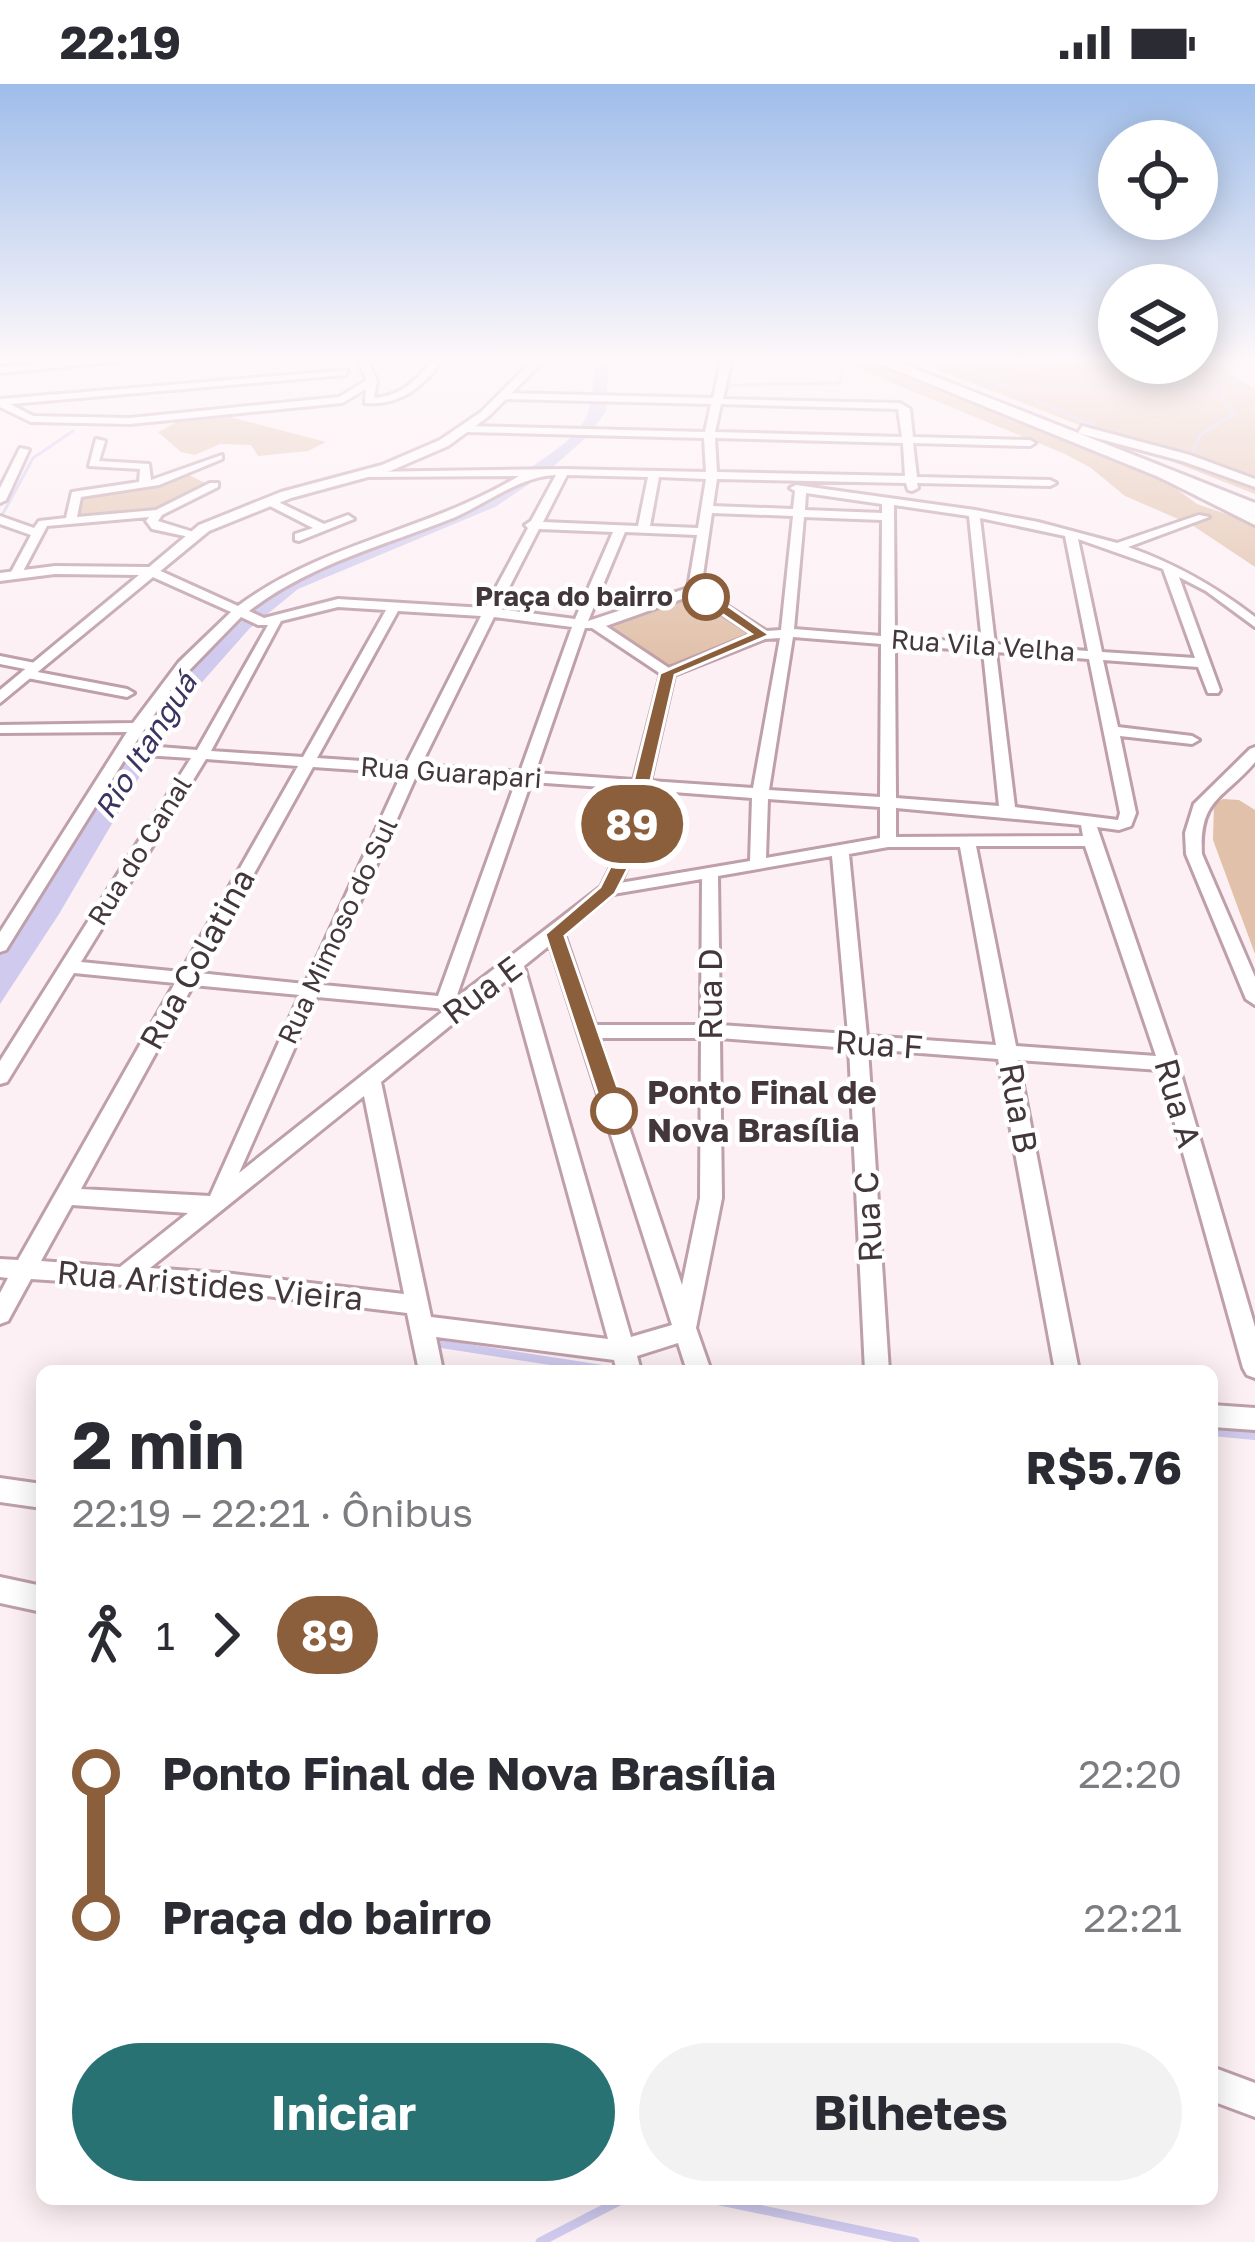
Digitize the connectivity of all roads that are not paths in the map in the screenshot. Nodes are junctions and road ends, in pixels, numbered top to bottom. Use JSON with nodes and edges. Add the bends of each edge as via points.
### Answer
{"nodes":[{"id":1,"x":19,"y":459,"type":"edge"},
{"id":2,"x":95,"y":459,"type":"edge"},
{"id":3,"x":214,"y":459,"type":"edge"},
{"id":4,"x":400,"y":459,"type":"edge"},
{"id":5,"x":714,"y":459,"type":"edge"},
{"id":6,"x":911,"y":459,"type":"edge"},
{"id":7,"x":1129,"y":459,"type":"edge"},
{"id":8,"x":1147,"y":459,"type":"edge"},
{"id":9,"x":1185,"y":459,"type":"edge"},
{"id":10,"x":1152,"y":468,"type":"junction"},
{"id":11,"x":186,"y":471,"type":"junction"},
{"id":12,"x":533,"y":472,"type":"junction"},
{"id":13,"x":562,"y":472,"type":"junction"},
{"id":14,"x":366,"y":474,"type":"junction"},
{"id":15,"x":654,"y":474,"type":"junction"},
{"id":16,"x":718,"y":476,"type":"junction"},
{"id":17,"x":913,"y":478,"type":"junction"},
{"id":18,"x":1050,"y":483,"type":"dead end"},
{"id":19,"x":1255,"y":483,"type":"edge"},
{"id":20,"x":146,"y":485,"type":"junction"},
{"id":21,"x":3,"y":486,"type":"edge"},
{"id":22,"x":801,"y":489,"type":"junction"},
{"id":23,"x":0,"y":500,"type":"edge"},
{"id":24,"x":268,"y":501,"type":"junction"},
{"id":25,"x":911,"y":506,"type":"junction"},
{"id":26,"x":1255,"y":506,"type":"edge"},
{"id":27,"x":708,"y":509,"type":"junction"},
{"id":28,"x":888,"y":510,"type":"junction"},
{"id":29,"x":799,"y":512,"type":"junction"},
{"id":30,"x":158,"y":513,"type":"junction"},
{"id":31,"x":974,"y":517,"type":"junction"},
{"id":32,"x":1203,"y":517,"type":"dead end"},
{"id":33,"x":70,"y":518,"type":"junction"},
{"id":34,"x":348,"y":519,"type":"dead end"},
{"id":35,"x":0,"y":520,"type":"edge"},
{"id":36,"x":1255,"y":521,"type":"edge"},
{"id":37,"x":532,"y":525,"type":"junction"},
{"id":38,"x":323,"y":528,"type":"junction"},
{"id":39,"x":620,"y":529,"type":"junction"},
{"id":40,"x":644,"y":530,"type":"junction"},
{"id":41,"x":37,"y":532,"type":"junction"},
{"id":42,"x":704,"y":532,"type":"junction"},
{"id":43,"x":194,"y":534,"type":"junction"},
{"id":44,"x":1071,"y":536,"type":"junction"},
{"id":45,"x":299,"y":537,"type":"dead end"},
{"id":46,"x":1114,"y":548,"type":"junction"},
{"id":47,"x":1169,"y":568,"type":"junction"},
{"id":48,"x":150,"y":571,"type":"junction"},
{"id":49,"x":8,"y":576,"type":"edge"},
{"id":50,"x":694,"y":590,"type":"junction"},
{"id":51,"x":395,"y":605,"type":"junction"},
{"id":52,"x":487,"y":612,"type":"junction"},
{"id":53,"x":245,"y":616,"type":"junction"},
{"id":54,"x":276,"y":623,"type":"junction"},
{"id":55,"x":1255,"y":623,"type":"edge"},
{"id":56,"x":588,"y":625,"type":"junction"},
{"id":57,"x":787,"y":633,"type":"junction"},
{"id":58,"x":763,"y":635,"type":"junction"},
{"id":59,"x":887,"y":640,"type":"junction"},
{"id":60,"x":989,"y":647,"type":"junction"},
{"id":61,"x":1093,"y":653,"type":"junction"},
{"id":62,"x":0,"y":660,"type":"edge"},
{"id":63,"x":1203,"y":664,"type":"junction"},
{"id":64,"x":31,"y":670,"type":"junction"},
{"id":65,"x":668,"y":673,"type":"junction"},
{"id":66,"x":1213,"y":690,"type":"dead end"},
{"id":67,"x":127,"y":693,"type":"dead end"},
{"id":68,"x":0,"y":698,"type":"edge"},
{"id":69,"x":138,"y":728,"type":"junction"},
{"id":70,"x":0,"y":729,"type":"edge"},
{"id":71,"x":1110,"y":731,"type":"junction"},
{"id":72,"x":1192,"y":740,"type":"dead end"},
{"id":73,"x":128,"y":750,"type":"junction"},
{"id":74,"x":1255,"y":752,"type":"edge"},
{"id":75,"x":201,"y":754,"type":"junction"},
{"id":76,"x":307,"y":762,"type":"junction"},
{"id":77,"x":412,"y":770,"type":"junction"},
{"id":78,"x":528,"y":778,"type":"junction"},
{"id":79,"x":641,"y":787,"type":"junction"},
{"id":80,"x":760,"y":796,"type":"junction"},
{"id":81,"x":886,"y":803,"type":"junction"},
{"id":82,"x":1008,"y":811,"type":"junction"},
{"id":83,"x":1090,"y":831,"type":"junction"},
{"id":84,"x":888,"y":842,"type":"junction"},
{"id":85,"x":968,"y":845,"type":"junction"},
{"id":86,"x":840,"y":848,"type":"junction"},
{"id":87,"x":758,"y":862,"type":"junction"},
{"id":88,"x":710,"y":870,"type":"junction"},
{"id":89,"x":608,"y":890,"type":"junction"},
{"id":90,"x":555,"y":934,"type":"junction"},
{"id":91,"x":0,"y":946,"type":"edge"},
{"id":92,"x":514,"y":966,"type":"junction"},
{"id":93,"x":68,"y":968,"type":"junction"},
{"id":94,"x":186,"y":979,"type":"junction"},
{"id":95,"x":311,"y":991,"type":"junction"},
{"id":96,"x":1255,"y":999,"type":"edge"},
{"id":97,"x":453,"y":1004,"type":"junction"},
{"id":98,"x":710,"y":1031,"type":"junction"},
{"id":99,"x":589,"y":1032,"type":"junction"},
{"id":100,"x":858,"y":1044,"type":"junction"},
{"id":101,"x":1009,"y":1052,"type":"junction"},
{"id":102,"x":1168,"y":1064,"type":"junction"},
{"id":103,"x":0,"y":1077,"type":"edge"},
{"id":104,"x":370,"y":1077,"type":"junction"},
{"id":105,"x":65,"y":1196,"type":"junction"},
{"id":106,"x":212,"y":1202,"type":"junction"},
{"id":107,"x":12,"y":1269,"type":"edge"},
{"id":108,"x":128,"y":1274,"type":"junction"},
{"id":109,"x":0,"y":1314,"type":"edge"},
{"id":110,"x":421,"y":1315,"type":"junction"},
{"id":111,"x":684,"y":1331,"type":"junction"},
{"id":112,"x":626,"y":1360,"type":"edge"},
{"id":113,"x":430,"y":1365,"type":"edge"},
{"id":114,"x":697,"y":1365,"type":"edge"},
{"id":115,"x":877,"y":1365,"type":"edge"},
{"id":116,"x":1066,"y":1365,"type":"edge"},
{"id":117,"x":1255,"y":1368,"type":"edge"},
{"id":118,"x":1218,"y":1416,"type":"edge"},
{"id":119,"x":1255,"y":1419,"type":"edge"},
{"id":120,"x":0,"y":1490,"type":"edge"},
{"id":121,"x":36,"y":1495,"type":"edge"},
{"id":122,"x":0,"y":1590,"type":"edge"},
{"id":123,"x":36,"y":1597,"type":"edge"},
{"id":124,"x":1218,"y":2086,"type":"edge"},
{"id":125,"x":1255,"y":2100,"type":"edge"}],
"edges":[{"from":1,"to":21,"type":"street"},
{"from":2,"to":20,"type":"street","via":[[145,466]]},
{"from":3,"to":11,"type":"street"},
{"from":4,"to":14,"type":"street"},
{"from":5,"to":16,"type":"street"},
{"from":6,"to":17,"type":"street"},
{"from":7,"to":10,"type":"highway"},
{"from":8,"to":26,"type":"highway"},
{"from":9,"to":19,"type":"street"},
{"from":10,"to":26,"type":"highway"},
{"from":10,"to":36,"type":"street"},
{"from":11,"to":20,"type":"street"},
{"from":11,"to":30,"type":"street","via":[[214,485]]},
{"from":12,"to":13,"type":"street"},
{"from":12,"to":14,"type":"street"},
{"from":12,"to":53,"type":"street","via":[[468,511],[308,568]]},
{"from":13,"to":15,"type":"street"},
{"from":13,"to":37,"type":"street","name":"Rua Mimoso do Sul"},
{"from":14,"to":24,"type":"street"},
{"from":15,"to":16,"type":"street"},
{"from":15,"to":40,"type":"street"},
{"from":16,"to":17,"type":"street"},
{"from":16,"to":22,"type":"street"},
{"from":16,"to":27,"type":"street"},
{"from":17,"to":18,"type":"street"},
{"from":17,"to":25,"type":"street"},
{"from":20,"to":33,"type":"street","via":[[76,494]]},
{"from":21,"to":23,"type":"street"},
{"from":22,"to":28,"type":"street"},
{"from":22,"to":29,"type":"street"},
{"from":24,"to":38,"type":"street"},
{"from":24,"to":43,"type":"street"},
{"from":25,"to":28,"type":"street"},
{"from":25,"to":31,"type":"street"},
{"from":27,"to":29,"type":"street"},
{"from":27,"to":42,"type":"street"},
{"from":28,"to":29,"type":"street"},
{"from":28,"to":59,"type":"street"},
{"from":29,"to":57,"type":"street"},
{"from":30,"to":33,"type":"street"},
{"from":30,"to":43,"type":"street","via":[[156,526]]},
{"from":31,"to":44,"type":"street"},
{"from":31,"to":60,"type":"street"},
{"from":32,"to":46,"type":"street"},
{"from":33,"to":41,"type":"street"},
{"from":34,"to":38,"type":"street"},
{"from":35,"to":41,"type":"street"},
{"from":37,"to":39,"type":"street"},
{"from":37,"to":52,"type":"street","name":"Rua Mimoso do Sul"},
{"from":38,"to":45,"type":"street"},
{"from":39,"to":40,"type":"street"},
{"from":39,"to":56,"type":"street"},
{"from":40,"to":42,"type":"street"},
{"from":41,"to":49,"type":"street"},
{"from":42,"to":50,"type":"street"},
{"from":43,"to":48,"type":"street"},
{"from":44,"to":46,"type":"street"},
{"from":44,"to":61,"type":"street"},
{"from":46,"to":47,"type":"street"},
{"from":47,"to":55,"type":"street"},
{"from":47,"to":63,"type":"street"},
{"from":48,"to":49,"type":"street"},
{"from":48,"to":53,"type":"street"},
{"from":48,"to":64,"type":"street"},
{"from":50,"to":56,"type":"street"},
{"from":50,"to":58,"type":"street"},
{"from":51,"to":52,"type":"street"},
{"from":51,"to":54,"type":"street","via":[[338,603]]},
{"from":51,"to":76,"type":"street","name":"Rua Colatina"},
{"from":52,"to":56,"type":"street"},
{"from":52,"to":77,"type":"street","name":"Rua Mimoso do Sul"},
{"from":53,"to":54,"type":"street"},
{"from":53,"to":69,"type":"street","via":[[176,674]]},
{"from":54,"to":75,"type":"street","name":"Rua do Canal"},
{"from":56,"to":65,"type":"street"},
{"from":56,"to":78,"type":"street"},
{"from":57,"to":58,"type":"street","name":"Rua Vila Velha"},
{"from":57,"to":59,"type":"street","name":"Rua Vila Velha"},
{"from":57,"to":80,"type":"street"},
{"from":58,"to":65,"type":"street","name":"Rua Vila Velha"},
{"from":59,"to":60,"type":"street","name":"Rua Vila Velha"},
{"from":59,"to":81,"type":"street"},
{"from":60,"to":61,"type":"street","name":"Rua Vila Velha"},
{"from":60,"to":82,"type":"street"},
{"from":61,"to":63,"type":"street","name":"Rua Vila Velha"},
{"from":61,"to":71,"type":"street"},
{"from":62,"to":64,"type":"street"},
{"from":63,"to":66,"type":"street"},
{"from":64,"to":67,"type":"street"},
{"from":64,"to":68,"type":"street"},
{"from":65,"to":79,"type":"street"},
{"from":69,"to":70,"type":"street"},
{"from":69,"to":73,"type":"street"},
{"from":71,"to":72,"type":"street"},
{"from":71,"to":83,"type":"street","name":"Rua Guarapari","via":[[1128,813],[1125,823]]},
{"from":73,"to":75,"type":"street","name":"Rua Guarapari"},
{"from":73,"to":91,"type":"street"},
{"from":74,"to":96,"type":"street","via":[[1201,802],[1192,835]]},
{"from":75,"to":76,"type":"street","name":"Rua Guarapari"},
{"from":75,"to":93,"type":"street","name":"Rua do Canal"},
{"from":76,"to":77,"type":"street","name":"Rua Guarapari"},
{"from":76,"to":94,"type":"street","name":"Rua Colatina"},
{"from":77,"to":78,"type":"street","name":"Rua Guarapari"},
{"from":77,"to":95,"type":"street","name":"Rua Mimoso do Sul"},
{"from":78,"to":79,"type":"street","name":"Rua Guarapari"},
{"from":78,"to":97,"type":"street"},
{"from":79,"to":80,"type":"street","name":"Rua Guarapari"},
{"from":79,"to":89,"type":"street"},
{"from":80,"to":81,"type":"street","name":"Rua Guarapari"},
{"from":80,"to":87,"type":"street"},
{"from":81,"to":82,"type":"street","name":"Rua Guarapari"},
{"from":81,"to":84,"type":"street"},
{"from":82,"to":83,"type":"street","name":"Rua Guarapari"},
{"from":83,"to":85,"type":"street","name":"Rua E"},
{"from":83,"to":102,"type":"street","name":"Rua A"},
{"from":84,"to":85,"type":"street","name":"Rua E"},
{"from":84,"to":86,"type":"street","name":"Rua E"},
{"from":85,"to":101,"type":"street","name":"Rua B"},
{"from":86,"to":87,"type":"street","name":"Rua E"},
{"from":86,"to":100,"type":"street","name":"Rua C"},
{"from":87,"to":88,"type":"street","name":"Rua E"},
{"from":88,"to":89,"type":"street","name":"Rua E"},
{"from":88,"to":98,"type":"street","name":"Rua D"},
{"from":89,"to":90,"type":"street","name":"Rua E"},
{"from":90,"to":92,"type":"street","name":"Rua E"},
{"from":90,"to":99,"type":"street"},
{"from":92,"to":97,"type":"street","name":"Rua E"},
{"from":92,"to":112,"type":"street"},
{"from":93,"to":94,"type":"street"},
{"from":93,"to":103,"type":"street","name":"Rua do Canal"},
{"from":94,"to":95,"type":"street"},
{"from":94,"to":105,"type":"street","name":"Rua Colatina"},
{"from":95,"to":97,"type":"street"},
{"from":95,"to":106,"type":"street","name":"Rua Mimoso do Sul"},
{"from":97,"to":104,"type":"street","name":"Rua E"},
{"from":98,"to":99,"type":"street","name":"Rua F"},
{"from":98,"to":100,"type":"street","name":"Rua F"},
{"from":98,"to":111,"type":"street","name":"Rua D","via":[[711,1198]]},
{"from":99,"to":111,"type":"street"},
{"from":100,"to":101,"type":"street","name":"Rua F"},
{"from":100,"to":115,"type":"street","name":"Rua C"},
{"from":101,"to":102,"type":"street","name":"Rua F"},
{"from":101,"to":116,"type":"street","name":"Rua B"},
{"from":102,"to":117,"type":"street","name":"Rua A"},
{"from":104,"to":106,"type":"street","name":"Rua E"},
{"from":104,"to":110,"type":"street"},
{"from":105,"to":106,"type":"street"},
{"from":105,"to":107,"type":"street","name":"Rua Colatina"},
{"from":106,"to":108,"type":"street","name":"Rua E"},
{"from":107,"to":108,"type":"street","name":"Rua Aristides Vieira"},
{"from":107,"to":109,"type":"street","name":"Rua Colatina"},
{"from":108,"to":110,"type":"street","name":"Rua Aristides Vieira"},
{"from":110,"to":112,"type":"street","name":"Rua Aristides Vieira"},
{"from":110,"to":113,"type":"street"},
{"from":111,"to":112,"type":"street"},
{"from":111,"to":114,"type":"street"},
{"from":118,"to":119,"type":"street"},
{"from":120,"to":121,"type":"street"},
{"from":122,"to":123,"type":"street"},
{"from":124,"to":125,"type":"street"}]}
